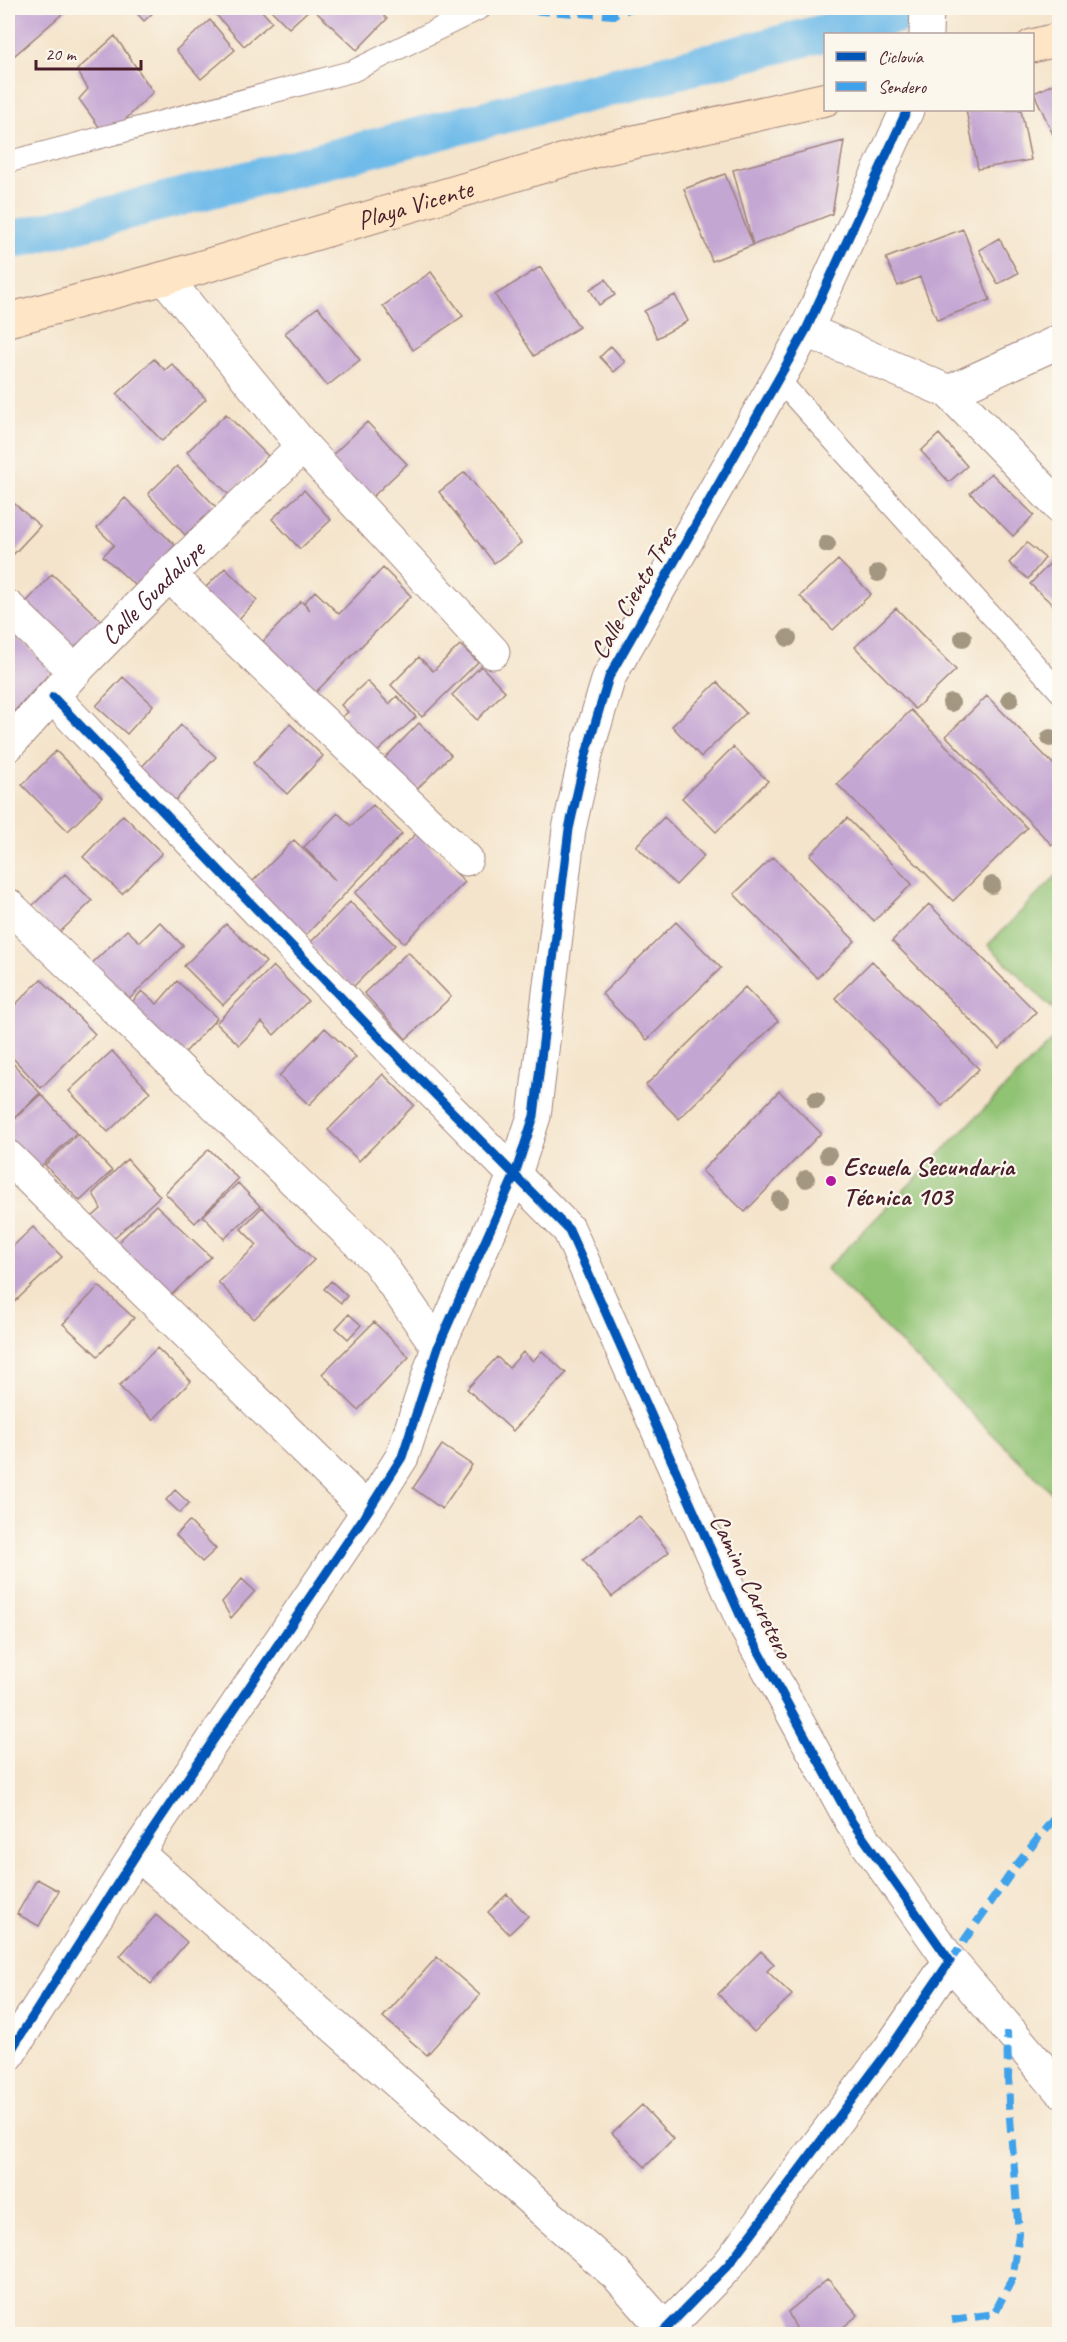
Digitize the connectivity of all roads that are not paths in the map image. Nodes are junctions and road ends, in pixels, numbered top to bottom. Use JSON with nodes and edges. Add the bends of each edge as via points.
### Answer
{"nodes":[{"id":1,"x":481,"y":8,"type":"edge"},
{"id":2,"x":927,"y":8,"type":"edge"},
{"id":3,"x":926,"y":33,"type":"edge"},
{"id":4,"x":1059,"y":39,"type":"edge"},
{"id":5,"x":1034,"y":45,"type":"edge"},
{"id":6,"x":824,"y":99,"type":"edge"},
{"id":7,"x":907,"y":111,"type":"edge"},
{"id":8,"x":8,"y":162,"type":"edge"},
{"id":9,"x":165,"y":278,"type":"junction"},
{"id":10,"x":8,"y":320,"type":"edge"},
{"id":11,"x":806,"y":330,"type":"junction"},
{"id":12,"x":1059,"y":341,"type":"edge"},
{"id":13,"x":779,"y":380,"type":"junction"},
{"id":14,"x":949,"y":392,"type":"junction"},
{"id":15,"x":303,"y":446,"type":"junction"},
{"id":16,"x":1059,"y":507,"type":"edge"},
{"id":17,"x":169,"y":575,"type":"junction"},
{"id":18,"x":8,"y":607,"type":"edge"},
{"id":19,"x":493,"y":652,"type":"dead end"},
{"id":20,"x":75,"y":671,"type":"junction"},
{"id":21,"x":1059,"y":692,"type":"edge"},
{"id":22,"x":53,"y":697,"type":"junction"},
{"id":23,"x":8,"y":745,"type":"edge"},
{"id":24,"x":466,"y":859,"type":"dead end"},
{"id":25,"x":8,"y":905,"type":"edge"},
{"id":26,"x":8,"y":1157,"type":"edge"},
{"id":27,"x":515,"y":1174,"type":"junction"},
{"id":28,"x":438,"y":1347,"type":"junction"},
{"id":29,"x":369,"y":1511,"type":"junction"},
{"id":30,"x":138,"y":1853,"type":"junction"},
{"id":31,"x":950,"y":1961,"type":"junction"},
{"id":32,"x":8,"y":2055,"type":"edge"},
{"id":33,"x":1059,"y":2090,"type":"edge"},
{"id":34,"x":663,"y":2332,"type":"edge"}],
"edges":[{"from":1,"to":8,"type":"lane","via":[[353,71]]},
{"from":2,"to":3,"type":"street"},
{"from":4,"to":5,"type":"street"},
{"from":6,"to":9,"type":"street","name":"Playa Vicente","via":[[598,150]]},
{"from":7,"to":11,"type":"street","name":"Calle Ciento Tres"},
{"from":9,"to":10,"type":"street","name":"Playa Vicente"},
{"from":9,"to":15,"type":"street"},
{"from":11,"to":13,"type":"street","name":"Calle Ciento Tres"},
{"from":11,"to":14,"type":"street"},
{"from":12,"to":14,"type":"street"},
{"from":13,"to":21,"type":"lane"},
{"from":13,"to":27,"type":"street","name":"Calle Ciento Tres","via":[[609,677],[569,829],[534,1116]]},
{"from":14,"to":16,"type":"street"},
{"from":15,"to":17,"type":"street","name":"Calle Guadalupe"},
{"from":15,"to":19,"type":"street"},
{"from":17,"to":20,"type":"street","name":"Calle Guadalupe"},
{"from":17,"to":24,"type":"street"},
{"from":18,"to":20,"type":"street"},
{"from":20,"to":22,"type":"street","name":"Calle Guadalupe"},
{"from":22,"to":23,"type":"street","name":"Calle Guadalupe"},
{"from":22,"to":27,"type":"street","name":"Camino Carretero"},
{"from":25,"to":28,"type":"street","via":[[377,1260]]},
{"from":26,"to":29,"type":"street"},
{"from":27,"to":28,"type":"street","name":"Calle Ciento Tres"},
{"from":27,"to":31,"type":"street","name":"Camino Carretero","via":[[569,1230],[744,1624],[852,1822]]},
{"from":28,"to":29,"type":"street","name":"Calle Ciento Tres","via":[[402,1457]]},
{"from":29,"to":30,"type":"street","name":"Calle Ciento Tres"},
{"from":30,"to":32,"type":"street","name":"Calle Ciento Tres"},
{"from":30,"to":34,"type":"street","via":[[618,2276]]},
{"from":31,"to":33,"type":"street","name":"Camino Carretero"},
{"from":31,"to":34,"type":"street","via":[[728,2265]]}]}
